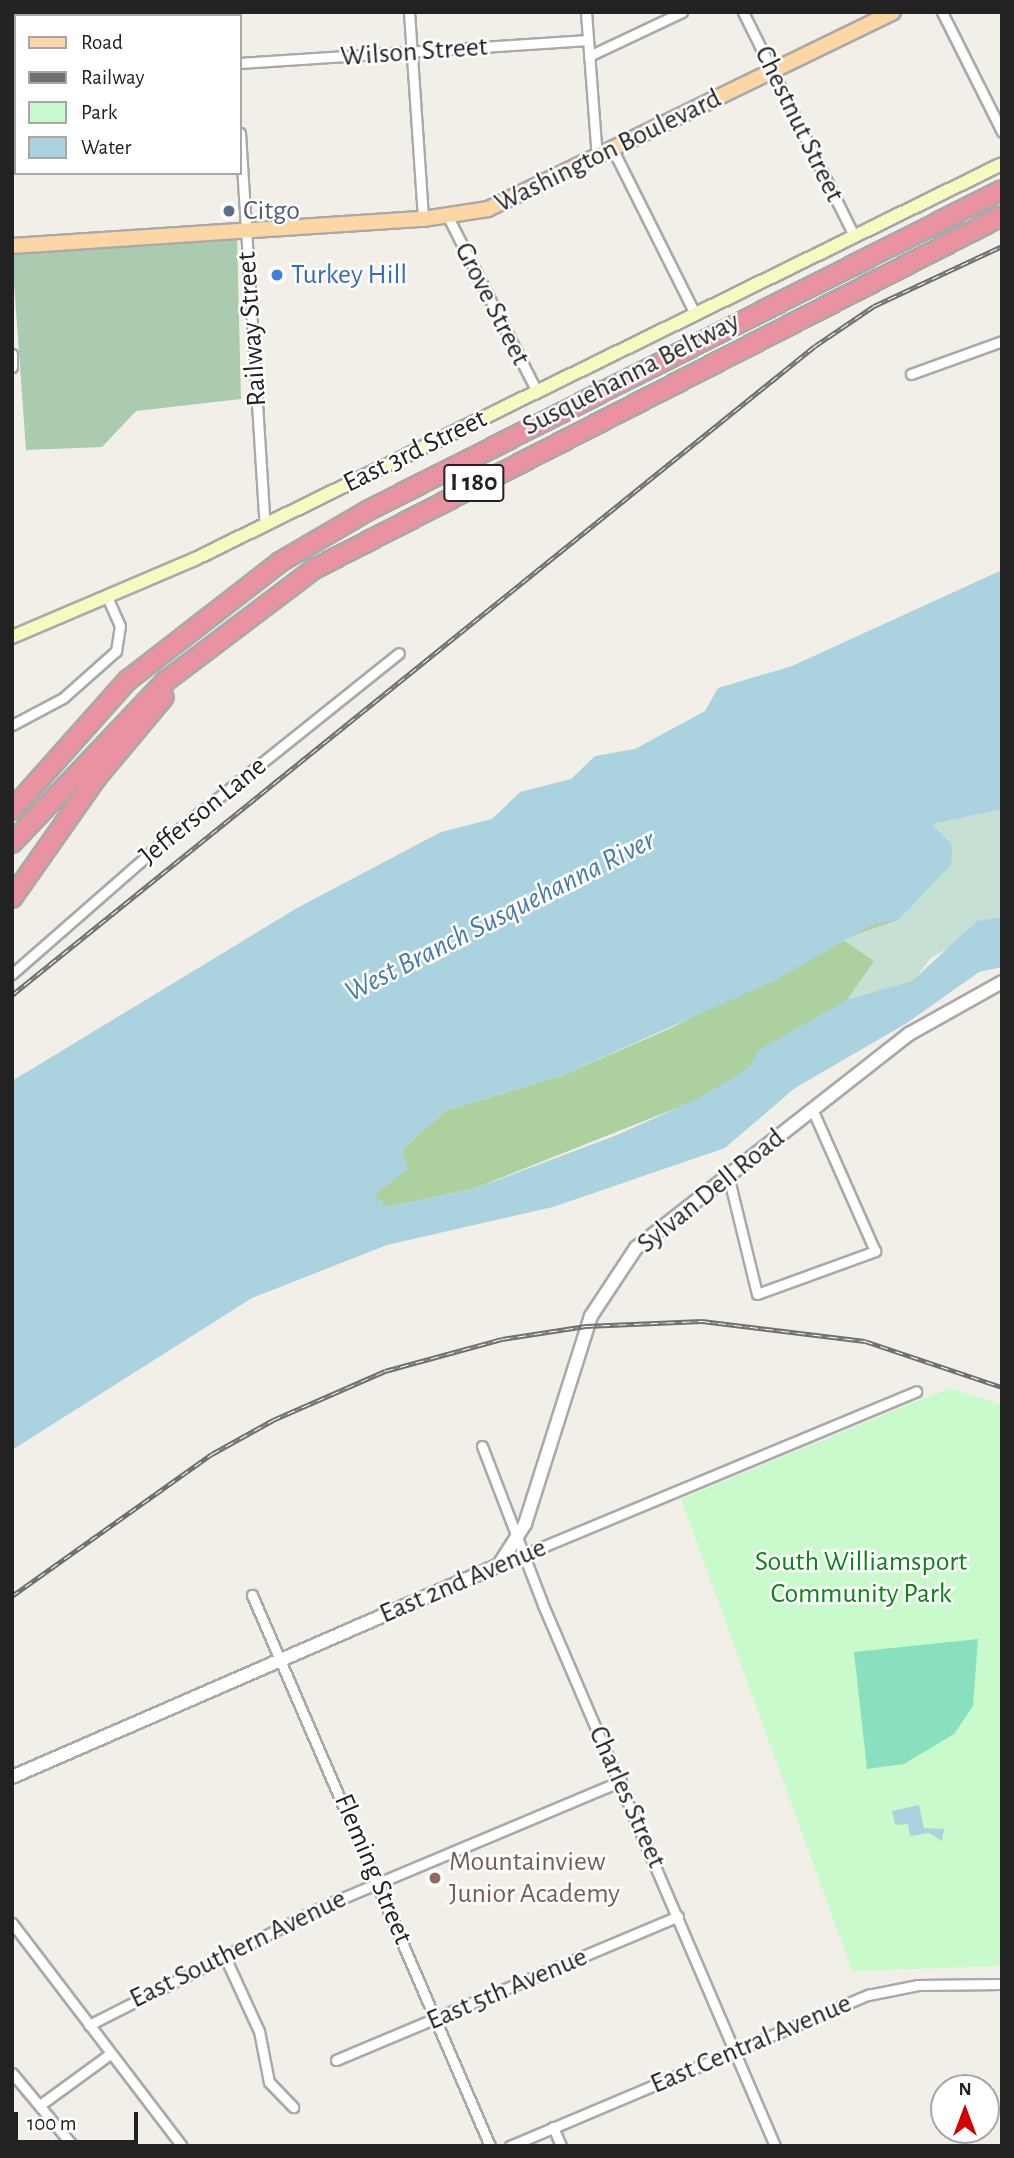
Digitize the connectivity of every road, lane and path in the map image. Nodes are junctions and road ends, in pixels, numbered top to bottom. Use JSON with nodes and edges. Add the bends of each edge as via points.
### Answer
{"nodes":[{"id":1,"x":409,"y":12,"type":"edge"},
{"id":2,"x":586,"y":12,"type":"edge"},
{"id":3,"x":682,"y":12,"type":"edge"},
{"id":4,"x":743,"y":12,"type":"edge"},
{"id":5,"x":893,"y":12,"type":"edge"},
{"id":6,"x":942,"y":12,"type":"edge"},
{"id":7,"x":587,"y":40,"type":"junction"},
{"id":8,"x":411,"y":52,"type":"junction"},
{"id":9,"x":589,"y":56,"type":"junction"},
{"id":10,"x":242,"y":63,"type":"edge"},
{"id":11,"x":773,"y":71,"type":"junction"},
{"id":12,"x":1002,"y":132,"type":"edge"},
{"id":13,"x":613,"y":150,"type":"junction"},
{"id":14,"x":597,"y":158,"type":"junction"},
{"id":15,"x":1002,"y":164,"type":"edge"},
{"id":16,"x":242,"y":166,"type":"edge"},
{"id":17,"x":1002,"y":190,"type":"edge"},
{"id":18,"x":1002,"y":216,"type":"edge"},
{"id":19,"x":448,"y":217,"type":"junction"},
{"id":20,"x":423,"y":219,"type":"junction"},
{"id":21,"x":246,"y":231,"type":"junction"},
{"id":22,"x":854,"y":236,"type":"junction"},
{"id":23,"x":12,"y":246,"type":"edge"},
{"id":24,"x":695,"y":314,"type":"junction"},
{"id":25,"x":1002,"y":341,"type":"edge"},
{"id":26,"x":12,"y":354,"type":"edge"},
{"id":27,"x":13,"y":367,"type":"edge"},
{"id":28,"x":911,"y":374,"type":"dead end"},
{"id":29,"x":536,"y":390,"type":"junction"},
{"id":30,"x":265,"y":525,"type":"junction"},
{"id":31,"x":314,"y":569,"type":"junction"},
{"id":32,"x":107,"y":597,"type":"junction"},
{"id":33,"x":12,"y":637,"type":"edge"},
{"id":34,"x":399,"y":653,"type":"dead end"},
{"id":35,"x":128,"y":680,"type":"junction"},
{"id":36,"x":12,"y":725,"type":"edge"},
{"id":37,"x":12,"y":792,"type":"edge"},
{"id":38,"x":12,"y":810,"type":"edge"},
{"id":39,"x":12,"y":843,"type":"edge"},
{"id":40,"x":12,"y":898,"type":"edge"},
{"id":41,"x":12,"y":974,"type":"edge"},
{"id":42,"x":1002,"y":982,"type":"edge"},
{"id":43,"x":812,"y":1109,"type":"junction"},
{"id":44,"x":728,"y":1175,"type":"junction"},
{"id":45,"x":916,"y":1391,"type":"dead end"},
{"id":46,"x":482,"y":1446,"type":"dead end"},
{"id":47,"x":519,"y":1539,"type":"junction"},
{"id":48,"x":523,"y":1556,"type":"junction"},
{"id":49,"x":499,"y":1565,"type":"junction"},
{"id":50,"x":252,"y":1595,"type":"dead end"},
{"id":51,"x":279,"y":1660,"type":"junction"},
{"id":52,"x":12,"y":1777,"type":"edge"},
{"id":53,"x":621,"y":1781,"type":"junction"},
{"id":54,"x":379,"y":1881,"type":"junction"},
{"id":55,"x":678,"y":1916,"type":"junction"},
{"id":56,"x":12,"y":1923,"type":"edge"},
{"id":57,"x":224,"y":1955,"type":"junction"},
{"id":58,"x":1002,"y":1984,"type":"edge"},
{"id":59,"x":435,"y":2020,"type":"junction"},
{"id":60,"x":89,"y":2025,"type":"junction"},
{"id":61,"x":735,"y":2052,"type":"junction"},
{"id":62,"x":110,"y":2054,"type":"junction"},
{"id":63,"x":336,"y":2060,"type":"dead end"},
{"id":64,"x":12,"y":2073,"type":"edge"},
{"id":65,"x":40,"y":2105,"type":"junction"},
{"id":66,"x":293,"y":2107,"type":"dead end"},
{"id":67,"x":553,"y":2127,"type":"junction"},
{"id":68,"x":73,"y":2146,"type":"edge"},
{"id":69,"x":183,"y":2146,"type":"edge"},
{"id":70,"x":490,"y":2146,"type":"edge"},
{"id":71,"x":510,"y":2146,"type":"edge"},
{"id":72,"x":561,"y":2146,"type":"edge"},
{"id":73,"x":775,"y":2146,"type":"edge"}],
"edges":[{"from":1,"to":8,"type":"street","name":"Grove Street"},
{"from":2,"to":7,"type":"street"},
{"from":3,"to":9,"type":"street"},
{"from":4,"to":11,"type":"street","name":"Chestnut Street"},
{"from":5,"to":11,"type":"main road","name":"Washington Boulevard"},
{"from":6,"to":12,"type":"street"},
{"from":7,"to":8,"type":"street","name":"Wilson Street"},
{"from":7,"to":9,"type":"street"},
{"from":8,"to":10,"type":"street","name":"Wilson Street"},
{"from":8,"to":20,"type":"street","name":"Grove Street"},
{"from":9,"to":14,"type":"street"},
{"from":11,"to":13,"type":"main road","name":"Washington Boulevard"},
{"from":11,"to":22,"type":"street","name":"Chestnut Street"},
{"from":13,"to":14,"type":"main road","name":"Washington Boulevard"},
{"from":13,"to":24,"type":"street"},
{"from":14,"to":19,"type":"main road","name":"Washington Boulevard","via":[[501,205]]},
{"from":15,"to":22,"type":"main road","name":"East 3rd Street"},
{"from":16,"to":21,"type":"street","name":"Railway Street"},
{"from":17,"to":35,"type":"highway","name":"Susquehanna Beltway","number":"I 180","via":[[369,510],[239,589]]},
{"from":18,"to":31,"type":"highway","name":"Susquehanna Beltway","number":"I 180"},
{"from":19,"to":20,"type":"main road","name":"Washington Boulevard"},
{"from":19,"to":29,"type":"street","name":"Grove Street"},
{"from":20,"to":21,"type":"main road","name":"Washington Boulevard"},
{"from":21,"to":23,"type":"main road","name":"Washington Boulevard"},
{"from":21,"to":30,"type":"street","name":"Railway Street"},
{"from":22,"to":24,"type":"main road","name":"East 3rd Street"},
{"from":24,"to":29,"type":"main road","name":"East 3rd Street"},
{"from":25,"to":28,"type":"street"},
{"from":26,"to":27,"type":"street"},
{"from":29,"to":30,"type":"main road","name":"East 3rd Street"},
{"from":30,"to":32,"type":"main road","name":"East 3rd Street"},
{"from":31,"to":39,"type":"highway","name":"Susquehanna Beltway","number":"I 180","via":[[166,681]]},
{"from":31,"to":40,"type":"highway","via":[[147,715]]},
{"from":32,"to":33,"type":"main road","name":"East 3rd Street"},
{"from":32,"to":36,"type":"street","via":[[120,626],[118,648],[63,698]]},
{"from":34,"to":41,"type":"street","name":"Jefferson Lane","via":[[163,842]]},
{"from":35,"to":37,"type":"highway"},
{"from":35,"to":38,"type":"highway","name":"Susquehanna Beltway","number":"I 180"},
{"from":42,"to":43,"type":"street","name":"Sylvan Dell Road","via":[[920,1027]]},
{"from":43,"to":44,"type":"street","name":"Sylvan Dell Road"},
{"from":43,"to":44,"type":"street","via":[[875,1251],[757,1294]]},
{"from":44,"to":47,"type":"street","name":"Sylvan Dell Road","via":[[636,1248],[610,1282],[583,1334]]},
{"from":45,"to":48,"type":"street","name":"East 2nd Avenue"},
{"from":46,"to":47,"type":"street","name":"Charles Street"},
{"from":47,"to":48,"type":"street","name":"Charles Street"},
{"from":47,"to":49,"type":"street","name":"Sylvan Dell Road"},
{"from":48,"to":49,"type":"street","name":"East 2nd Avenue"},
{"from":48,"to":53,"type":"street","name":"Charles Street"},
{"from":49,"to":51,"type":"street","name":"East 2nd Avenue"},
{"from":50,"to":51,"type":"street","name":"Fleming Street"},
{"from":51,"to":52,"type":"street","name":"East 2nd Avenue"},
{"from":51,"to":54,"type":"street","name":"Fleming Street"},
{"from":53,"to":54,"type":"street","name":"East Southern Avenue"},
{"from":53,"to":55,"type":"street","name":"Charles Street"},
{"from":54,"to":57,"type":"street","name":"East Southern Avenue"},
{"from":54,"to":59,"type":"street","name":"Fleming Street"},
{"from":55,"to":59,"type":"street","name":"East 5th Avenue"},
{"from":55,"to":61,"type":"street","name":"Charles Street"},
{"from":56,"to":60,"type":"street"},
{"from":57,"to":60,"type":"street","name":"East Southern Avenue"},
{"from":57,"to":66,"type":"street","via":[[259,2031],[266,2074]]},
{"from":58,"to":61,"type":"street","name":"East Central Avenue","via":[[889,1989]]},
{"from":59,"to":63,"type":"street","name":"East 5th Avenue"},
{"from":59,"to":70,"type":"street","name":"Fleming Street"},
{"from":60,"to":62,"type":"street"},
{"from":61,"to":67,"type":"street","name":"East Central Avenue"},
{"from":61,"to":73,"type":"street","name":"Charles Street"},
{"from":62,"to":65,"type":"street"},
{"from":62,"to":69,"type":"street"},
{"from":64,"to":65,"type":"street"},
{"from":65,"to":68,"type":"street"},
{"from":67,"to":71,"type":"street","name":"East Central Avenue"},
{"from":67,"to":72,"type":"street"}]}
